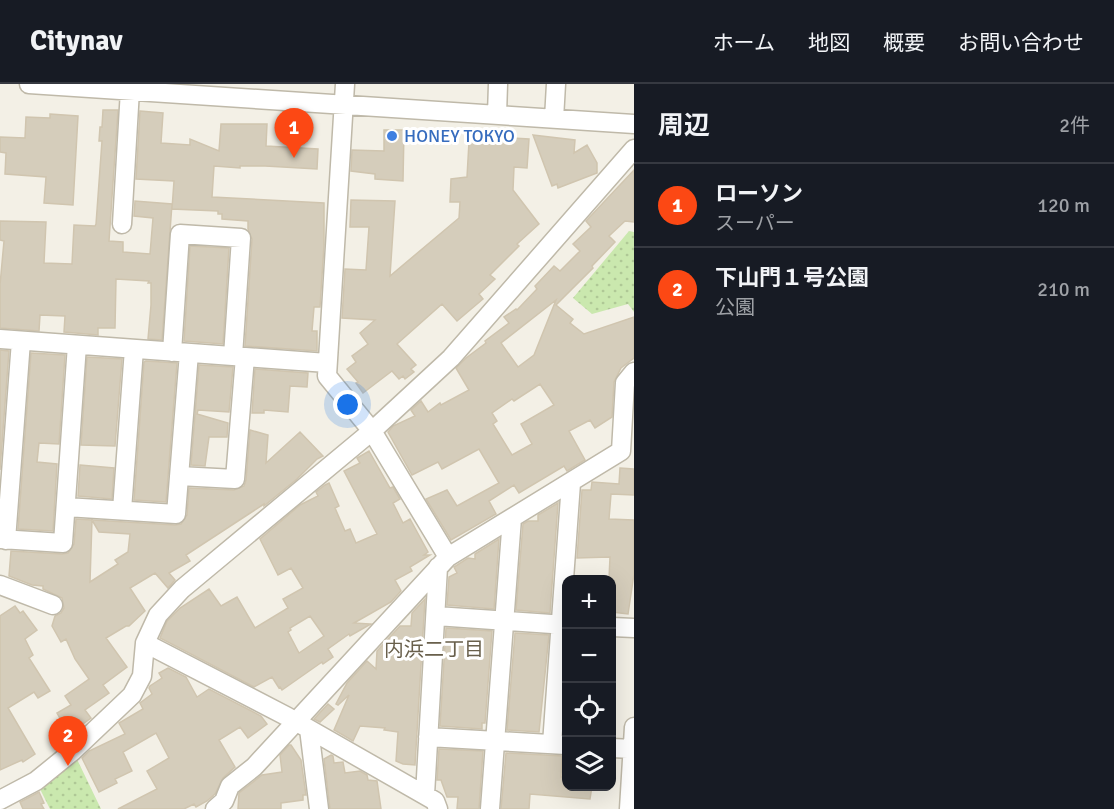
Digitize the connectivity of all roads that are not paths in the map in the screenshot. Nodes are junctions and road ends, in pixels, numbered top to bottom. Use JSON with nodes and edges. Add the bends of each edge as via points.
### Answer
{"nodes":[{"id":1,"x":29,"y":84,"type":"edge"},
{"id":2,"x":345,"y":84,"type":"edge"},
{"id":3,"x":498,"y":84,"type":"edge"},
{"id":4,"x":556,"y":84,"type":"edge"},
{"id":5,"x":70,"y":85,"type":"edge"},
{"id":6,"x":130,"y":90,"type":"junction"},
{"id":7,"x":342,"y":104,"type":"junction"},
{"id":8,"x":497,"y":115,"type":"junction"},
{"id":9,"x":554,"y":118,"type":"junction"},
{"id":10,"x":634,"y":124,"type":"edge"},
{"id":11,"x":634,"y":149,"type":"edge"},
{"id":12,"x":122,"y":224,"type":"dead end"},
{"id":13,"x":0,"y":339,"type":"edge"},
{"id":14,"x":21,"y":340,"type":"junction"},
{"id":15,"x":76,"y":345,"type":"junction"},
{"id":16,"x":134,"y":350,"type":"junction"},
{"id":17,"x":180,"y":353,"type":"junction"},
{"id":18,"x":239,"y":357,"type":"junction"},
{"id":19,"x":327,"y":363,"type":"junction"},
{"id":20,"x":634,"y":372,"type":"edge"},
{"id":21,"x":372,"y":431,"type":"junction"},
{"id":22,"x":179,"y":476,"type":"junction"},
{"id":23,"x":571,"y":483,"type":"junction"},
{"id":24,"x":66,"y":507,"type":"junction"},
{"id":25,"x":122,"y":510,"type":"junction"},
{"id":26,"x":512,"y":518,"type":"junction"},
{"id":27,"x":3,"y":539,"type":"edge"},
{"id":28,"x":443,"y":562,"type":"junction"},
{"id":29,"x":566,"y":575,"type":"edge"},
{"id":30,"x":0,"y":585,"type":"edge"},
{"id":31,"x":53,"y":605,"type":"dead end"},
{"id":32,"x":436,"y":616,"type":"junction"},
{"id":33,"x":504,"y":621,"type":"junction"},
{"id":34,"x":562,"y":625,"type":"edge"},
{"id":35,"x":616,"y":627,"type":"edge"},
{"id":36,"x":634,"y":628,"type":"edge"},
{"id":37,"x":563,"y":629,"type":"edge"},
{"id":38,"x":145,"y":643,"type":"junction"},
{"id":39,"x":302,"y":725,"type":"junction"},
{"id":40,"x":634,"y":727,"type":"edge"},
{"id":41,"x":428,"y":737,"type":"junction"},
{"id":42,"x":495,"y":740,"type":"junction"},
{"id":43,"x":559,"y":745,"type":"edge"},
{"id":44,"x":616,"y":748,"type":"edge"},
{"id":45,"x":633,"y":749,"type":"edge"},
{"id":46,"x":425,"y":795,"type":"junction"},
{"id":47,"x":7,"y":801,"type":"edge"},
{"id":48,"x":215,"y":809,"type":"edge"},
{"id":49,"x":319,"y":809,"type":"edge"},
{"id":50,"x":438,"y":809,"type":"edge"},
{"id":51,"x":490,"y":809,"type":"edge"},
{"id":52,"x":629,"y":809,"type":"edge"}],
"edges":[{"from":1,"to":5,"type":"street"},
{"from":2,"to":7,"type":"street"},
{"from":3,"to":8,"type":"street"},
{"from":4,"to":9,"type":"street"},
{"from":5,"to":6,"type":"street"},
{"from":6,"to":7,"type":"street"},
{"from":6,"to":12,"type":"street"},
{"from":7,"to":8,"type":"street"},
{"from":7,"to":19,"type":"street"},
{"from":8,"to":9,"type":"street"},
{"from":9,"to":10,"type":"street"},
{"from":11,"to":21,"type":"street","via":[[451,358]]},
{"from":13,"to":14,"type":"street"},
{"from":14,"to":15,"type":"street"},
{"from":14,"to":27,"type":"street"},
{"from":15,"to":16,"type":"street"},
{"from":15,"to":24,"type":"street"},
{"from":16,"to":17,"type":"street"},
{"from":16,"to":25,"type":"street"},
{"from":17,"to":18,"type":"street"},
{"from":17,"to":18,"type":"street","via":[[180,234],[231,237],[241,238]]},
{"from":17,"to":22,"type":"street"},
{"from":18,"to":19,"type":"street"},
{"from":18,"to":22,"type":"street","via":[[235,479]]},
{"from":19,"to":21,"type":"street","via":[[327,376]]},
{"from":20,"to":23,"type":"street","via":[[625,383],[621,451]]},
{"from":21,"to":28,"type":"street"},
{"from":21,"to":38,"type":"street","via":[[182,589],[158,615]]},
{"from":22,"to":25,"type":"street","via":[[176,514]]},
{"from":23,"to":26,"type":"street"},
{"from":23,"to":29,"type":"street"},
{"from":24,"to":25,"type":"street"},
{"from":24,"to":27,"type":"street","via":[[63,543]]},
{"from":26,"to":28,"type":"street"},
{"from":26,"to":33,"type":"street"},
{"from":28,"to":32,"type":"street"},
{"from":28,"to":39,"type":"street"},
{"from":30,"to":31,"type":"street"},
{"from":32,"to":33,"type":"street"},
{"from":32,"to":41,"type":"street"},
{"from":33,"to":34,"type":"street"},
{"from":33,"to":42,"type":"street"},
{"from":35,"to":36,"type":"street"},
{"from":37,"to":43,"type":"street"},
{"from":38,"to":39,"type":"street"},
{"from":38,"to":47,"type":"street","via":[[142,676],[132,696],[73,751]]},
{"from":39,"to":46,"type":"street"},
{"from":39,"to":48,"type":"street","via":[[230,786],[224,801]]},
{"from":39,"to":49,"type":"street"},
{"from":40,"to":45,"type":"street"},
{"from":41,"to":42,"type":"street"},
{"from":41,"to":46,"type":"street"},
{"from":42,"to":43,"type":"street"},
{"from":42,"to":51,"type":"street"},
{"from":44,"to":45,"type":"street"},
{"from":45,"to":52,"type":"street"},
{"from":46,"to":50,"type":"street","via":[[435,801]]}]}
